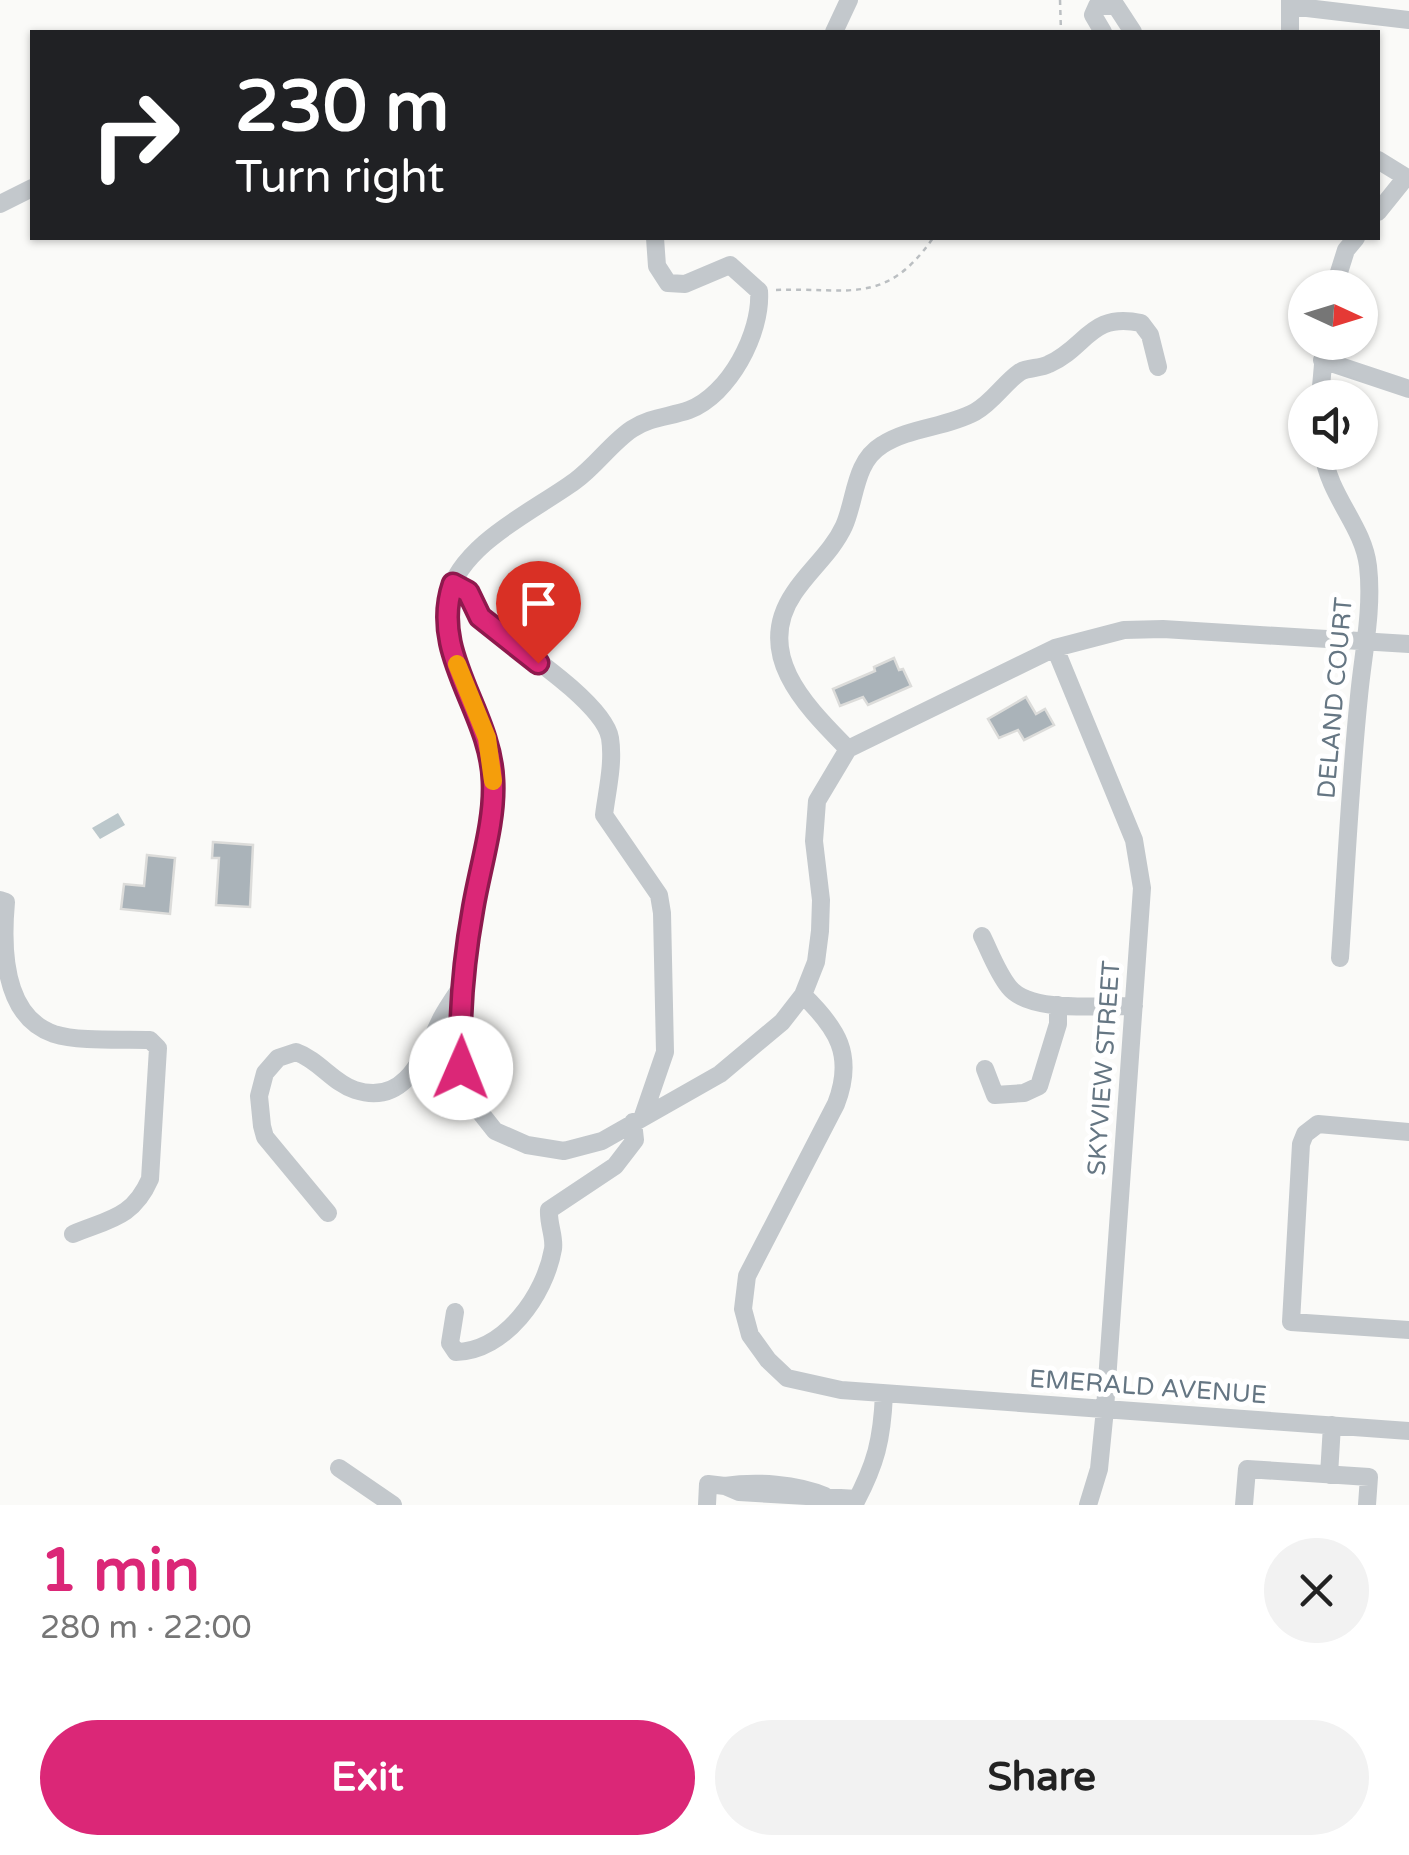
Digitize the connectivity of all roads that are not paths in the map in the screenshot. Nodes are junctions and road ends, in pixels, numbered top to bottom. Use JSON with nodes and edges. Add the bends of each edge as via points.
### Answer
{"nodes":[{"id":1,"x":849,"y":0,"type":"edge"},
{"id":2,"x":1290,"y":3,"type":"edge"},
{"id":3,"x":1409,"y":20,"type":"edge"},
{"id":4,"x":835,"y":30,"type":"edge"},
{"id":5,"x":1102,"y":30,"type":"edge"},
{"id":6,"x":1133,"y":30,"type":"edge"},
{"id":7,"x":1290,"y":30,"type":"edge"},
{"id":8,"x":1380,"y":161,"type":"edge"},
{"id":9,"x":1408,"y":178,"type":"edge"},
{"id":10,"x":30,"y":189,"type":"edge"},
{"id":11,"x":0,"y":204,"type":"edge"},
{"id":12,"x":1380,"y":210,"type":"edge"},
{"id":13,"x":655,"y":240,"type":"edge"},
{"id":14,"x":1354,"y":240,"type":"edge"},
{"id":15,"x":1340,"y":270,"type":"edge"},
{"id":16,"x":1344,"y":360,"type":"edge"},
{"id":17,"x":1158,"y":367,"type":"dead end"},
{"id":18,"x":1409,"y":389,"type":"edge"},
{"id":19,"x":1325,"y":470,"type":"edge"},
{"id":20,"x":453,"y":584,"type":"junction"},
{"id":21,"x":1366,"y":641,"type":"junction"},
{"id":22,"x":1409,"y":644,"type":"edge"},
{"id":23,"x":1055,"y":648,"type":"junction"},
{"id":24,"x":848,"y":750,"type":"junction"},
{"id":25,"x":3,"y":901,"type":"edge"},
{"id":26,"x":982,"y":936,"type":"dead end"},
{"id":27,"x":1340,"y":958,"type":"dead end"},
{"id":28,"x":466,"y":979,"type":"junction"},
{"id":29,"x":802,"y":995,"type":"junction"},
{"id":30,"x":1058,"y":1006,"type":"junction"},
{"id":31,"x":1134,"y":1006,"type":"junction"},
{"id":32,"x":984,"y":1068,"type":"dead end"},
{"id":33,"x":638,"y":1119,"type":"junction"},
{"id":34,"x":1409,"y":1132,"type":"edge"},
{"id":35,"x":328,"y":1213,"type":"dead end"},
{"id":36,"x":73,"y":1234,"type":"dead end"},
{"id":37,"x":454,"y":1312,"type":"dead end"},
{"id":38,"x":1409,"y":1330,"type":"edge"},
{"id":39,"x":884,"y":1394,"type":"junction"},
{"id":40,"x":1105,"y":1410,"type":"junction"},
{"id":41,"x":1332,"y":1425,"type":"junction"},
{"id":42,"x":1409,"y":1431,"type":"edge"},
{"id":43,"x":339,"y":1468,"type":"dead end"},
{"id":44,"x":1328,"y":1474,"type":"junction"},
{"id":45,"x":855,"y":1502,"type":"edge"},
{"id":46,"x":393,"y":1505,"type":"edge"},
{"id":47,"x":707,"y":1505,"type":"edge"},
{"id":48,"x":1088,"y":1505,"type":"edge"},
{"id":49,"x":1244,"y":1505,"type":"edge"},
{"id":50,"x":1367,"y":1505,"type":"edge"}],
"edges":[{"from":1,"to":4,"type":"street"},
{"from":2,"to":3,"type":"street"},
{"from":2,"to":7,"type":"street"},
{"from":5,"to":6,"type":"street","via":[[1094,15],[1106,4],[1116,6]]},
{"from":8,"to":9,"type":"street"},
{"from":9,"to":12,"type":"street"},
{"from":10,"to":11,"type":"street"},
{"from":13,"to":20,"type":"street","via":[[657,266],[668,283],[685,284],[730,265],[759,291],[760,306],[737,363],[720,390],[692,409],[631,430],[577,480],[466,560]]},
{"from":14,"to":15,"type":"street"},
{"from":16,"to":18,"type":"street"},
{"from":17,"to":24,"type":"street","via":[[1141,323],[1111,320],[1047,366],[1022,370],[976,412],[878,447],[859,473],[844,526],[793,594],[780,636],[786,673]]},
{"from":19,"to":21,"type":"street","name":"DELAND COURT","via":[[1368,560]]},
{"from":20,"to":28,"type":"street","via":[[447,636],[487,738],[494,786]]},
{"from":20,"to":33,"type":"street","via":[[468,592],[480,617],[596,709],[610,734],[604,815],[659,895],[662,912],[664,1052]]},
{"from":21,"to":22,"type":"street"},
{"from":21,"to":23,"type":"street","via":[[1154,628]]},
{"from":21,"to":27,"type":"street","name":"DELAND COURT"},
{"from":23,"to":24,"type":"street"},
{"from":23,"to":31,"type":"street","name":"SKYVIEW STREET","via":[[1140,865]]},
{"from":24,"to":29,"type":"street","via":[[817,801],[820,931]]},
{"from":25,"to":36,"type":"street","via":[[9,980],[18,1004],[40,1027],[57,1035],[150,1040],[158,1048],[150,1179],[132,1209]]},
{"from":26,"to":30,"type":"street","via":[[1009,987]]},
{"from":28,"to":33,"type":"street","via":[[461,1068],[472,1102],[495,1130],[527,1146],[564,1151],[602,1141]]},
{"from":28,"to":35,"type":"street","via":[[420,1066],[395,1088],[356,1090],[296,1052],[278,1058],[265,1073],[258,1096],[266,1137]]},
{"from":29,"to":33,"type":"street","via":[[782,1022],[720,1074]]},
{"from":29,"to":39,"type":"street","name":"EMERALD AVENUE","via":[[835,1031],[843,1080],[748,1276],[743,1309],[750,1335],[787,1378]]},
{"from":30,"to":31,"type":"street"},
{"from":30,"to":32,"type":"street","via":[[1039,1086],[995,1095]]},
{"from":31,"to":40,"type":"street","name":"SKYVIEW STREET"},
{"from":33,"to":37,"type":"street","via":[[636,1140],[615,1166],[549,1210],[554,1245],[531,1306],[498,1338],[471,1352],[456,1352],[450,1343]]},
{"from":34,"to":38,"type":"street","via":[[1318,1124],[1305,1134],[1291,1322]]},
{"from":39,"to":40,"type":"street","name":"EMERALD AVENUE"},
{"from":39,"to":45,"type":"street","via":[[875,1466]]},
{"from":40,"to":41,"type":"street","name":"EMERALD AVENUE"},
{"from":40,"to":48,"type":"street","name":"SKYVIEW STREET"},
{"from":41,"to":42,"type":"street","name":"EMERALD AVENUE"},
{"from":41,"to":44,"type":"street"},
{"from":43,"to":46,"type":"street"},
{"from":44,"to":49,"type":"street","via":[[1246,1469]]},
{"from":44,"to":50,"type":"street","via":[[1369,1478]]},
{"from":45,"to":47,"type":"street","via":[[807,1488],[708,1484]]}]}
